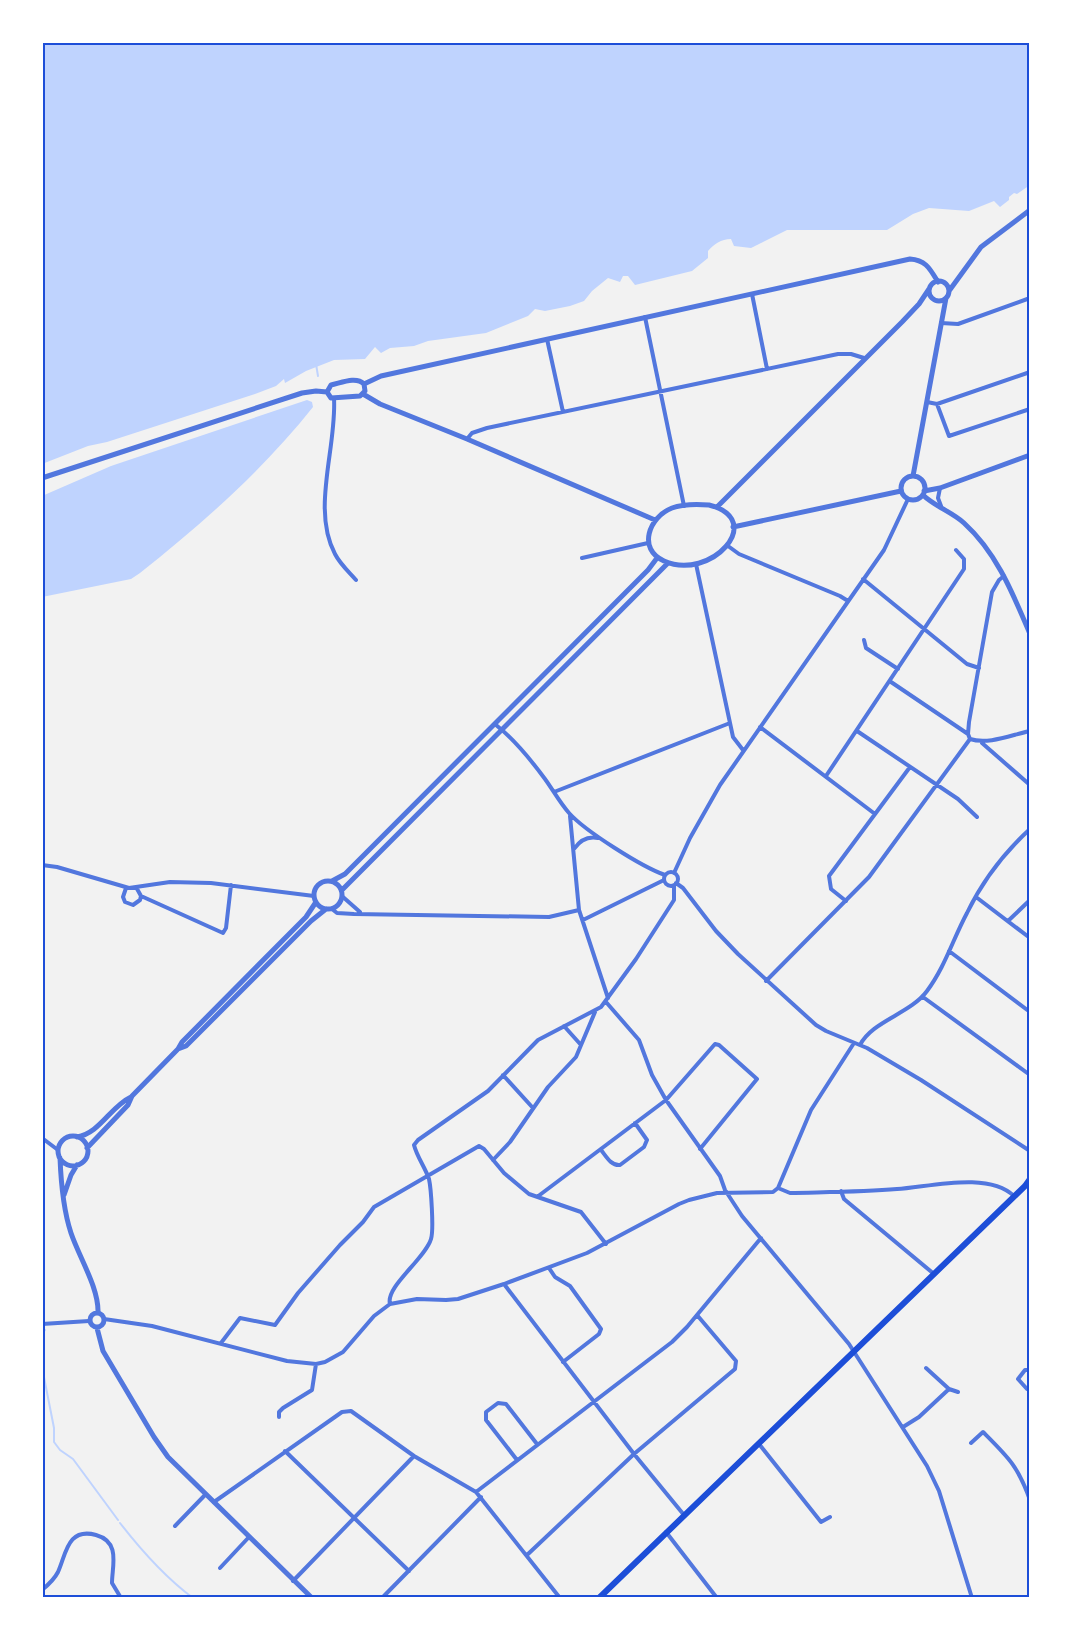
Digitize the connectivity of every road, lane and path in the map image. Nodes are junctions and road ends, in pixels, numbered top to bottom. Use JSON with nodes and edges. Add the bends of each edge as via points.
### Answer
{"nodes":[{"id":1,"x":1030,"y":210,"type":"edge"},
{"id":2,"x":957,"y":278,"type":"junction"},
{"id":3,"x":940,"y":282,"type":"junction"},
{"id":4,"x":929,"y":289,"type":"junction"},
{"id":5,"x":949,"y":291,"type":"junction"},
{"id":6,"x":752,"y":294,"type":"junction"},
{"id":7,"x":946,"y":298,"type":"junction"},
{"id":8,"x":1030,"y":298,"type":"edge"},
{"id":9,"x":934,"y":300,"type":"junction"},
{"id":10,"x":919,"y":304,"type":"junction"},
{"id":11,"x":645,"y":317,"type":"junction"},
{"id":12,"x":941,"y":320,"type":"junction"},
{"id":13,"x":547,"y":339,"type":"junction"},
{"id":14,"x":864,"y":358,"type":"junction"},
{"id":15,"x":768,"y":369,"type":"junction"},
{"id":16,"x":1030,"y":372,"type":"edge"},
{"id":17,"x":364,"y":384,"type":"junction"},
{"id":18,"x":327,"y":392,"type":"junction"},
{"id":19,"x":661,"y":392,"type":"junction"},
{"id":20,"x":363,"y":394,"type":"junction"},
{"id":21,"x":334,"y":398,"type":"junction"},
{"id":22,"x":926,"y":402,"type":"junction"},
{"id":23,"x":937,"y":404,"type":"junction"},
{"id":24,"x":1030,"y":409,"type":"edge"},
{"id":25,"x":563,"y":412,"type":"junction"},
{"id":26,"x":467,"y":439,"type":"junction"},
{"id":27,"x":1030,"y":455,"type":"edge"},
{"id":28,"x":912,"y":476,"type":"junction"},
{"id":29,"x":42,"y":478,"type":"edge"},
{"id":30,"x":940,"y":488,"type":"junction"},
{"id":31,"x":901,"y":491,"type":"junction"},
{"id":32,"x":923,"y":493,"type":"junction"},
{"id":33,"x":908,"y":499,"type":"junction"},
{"id":34,"x":684,"y":506,"type":"junction"},
{"id":35,"x":717,"y":507,"type":"junction"},
{"id":36,"x":941,"y":507,"type":"junction"},
{"id":37,"x":655,"y":520,"type":"junction"},
{"id":38,"x":733,"y":527,"type":"junction"},
{"id":39,"x":648,"y":543,"type":"junction"},
{"id":40,"x":728,"y":546,"type":"junction"},
{"id":41,"x":956,"y":550,"type":"dead end"},
{"id":42,"x":582,"y":558,"type":"dead end"},
{"id":43,"x":657,"y":558,"type":"junction"},
{"id":44,"x":668,"y":563,"type":"junction"},
{"id":45,"x":696,"y":564,"type":"junction"},
{"id":46,"x":1004,"y":576,"type":"junction"},
{"id":47,"x":863,"y":579,"type":"junction"},
{"id":48,"x":356,"y":580,"type":"dead end"},
{"id":49,"x":848,"y":601,"type":"junction"},
{"id":50,"x":925,"y":630,"type":"junction"},
{"id":51,"x":1030,"y":634,"type":"edge"},
{"id":52,"x":864,"y":640,"type":"dead end"},
{"id":53,"x":979,"y":668,"type":"junction"},
{"id":54,"x":898,"y":669,"type":"junction"},
{"id":55,"x":891,"y":682,"type":"junction"},
{"id":56,"x":730,"y":723,"type":"junction"},
{"id":57,"x":496,"y":725,"type":"junction"},
{"id":58,"x":760,"y":727,"type":"junction"},
{"id":59,"x":502,"y":730,"type":"junction"},
{"id":60,"x":857,"y":731,"type":"junction"},
{"id":61,"x":1030,"y":731,"type":"edge"},
{"id":62,"x":968,"y":734,"type":"junction"},
{"id":63,"x":970,"y":739,"type":"junction"},
{"id":64,"x":982,"y":743,"type":"junction"},
{"id":65,"x":743,"y":750,"type":"junction"},
{"id":66,"x":910,"y":767,"type":"junction"},
{"id":67,"x":826,"y":776,"type":"junction"},
{"id":68,"x":936,"y":785,"type":"junction"},
{"id":69,"x":1030,"y":785,"type":"edge"},
{"id":70,"x":554,"y":792,"type":"junction"},
{"id":71,"x":875,"y":814,"type":"junction"},
{"id":72,"x":570,"y":815,"type":"junction"},
{"id":73,"x":977,"y":817,"type":"dead end"},
{"id":74,"x":1030,"y":829,"type":"edge"},
{"id":75,"x":602,"y":839,"type":"junction"},
{"id":76,"x":573,"y":850,"type":"junction"},
{"id":77,"x":42,"y":865,"type":"edge"},
{"id":78,"x":674,"y":873,"type":"junction"},
{"id":79,"x":665,"y":878,"type":"junction"},
{"id":80,"x":332,"y":881,"type":"junction"},
{"id":81,"x":675,"y":884,"type":"junction"},
{"id":82,"x":231,"y":885,"type":"junction"},
{"id":83,"x":136,"y":887,"type":"junction"},
{"id":84,"x":126,"y":888,"type":"junction"},
{"id":85,"x":342,"y":890,"type":"junction"},
{"id":86,"x":141,"y":896,"type":"junction"},
{"id":87,"x":343,"y":897,"type":"junction"},
{"id":88,"x":976,"y":897,"type":"junction"},
{"id":89,"x":315,"y":899,"type":"junction"},
{"id":90,"x":1030,"y":900,"type":"edge"},
{"id":91,"x":846,"y":901,"type":"junction"},
{"id":92,"x":329,"y":909,"type":"junction"},
{"id":93,"x":579,"y":910,"type":"junction"},
{"id":94,"x":361,"y":913,"type":"junction"},
{"id":95,"x":583,"y":921,"type":"junction"},
{"id":96,"x":1008,"y":921,"type":"junction"},
{"id":97,"x":1030,"y":938,"type":"edge"},
{"id":98,"x":949,"y":951,"type":"junction"},
{"id":99,"x":766,"y":981,"type":"junction"},
{"id":100,"x":923,"y":997,"type":"junction"},
{"id":101,"x":607,"y":1000,"type":"junction"},
{"id":102,"x":595,"y":1012,"type":"junction"},
{"id":103,"x":1030,"y":1012,"type":"edge"},
{"id":104,"x":564,"y":1026,"type":"junction"},
{"id":105,"x":854,"y":1043,"type":"junction"},
{"id":106,"x":581,"y":1045,"type":"junction"},
{"id":107,"x":860,"y":1045,"type":"junction"},
{"id":108,"x":178,"y":1049,"type":"junction"},
{"id":109,"x":503,"y":1075,"type":"junction"},
{"id":110,"x":1030,"y":1075,"type":"edge"},
{"id":111,"x":132,"y":1096,"type":"junction"},
{"id":112,"x":666,"y":1100,"type":"junction"},
{"id":113,"x":533,"y":1108,"type":"junction"},
{"id":114,"x":635,"y":1123,"type":"junction"},
{"id":115,"x":76,"y":1137,"type":"junction"},
{"id":116,"x":42,"y":1138,"type":"edge"},
{"id":117,"x":87,"y":1148,"type":"junction"},
{"id":118,"x":700,"y":1149,"type":"junction"},
{"id":119,"x":58,"y":1150,"type":"junction"},
{"id":120,"x":601,"y":1150,"type":"junction"},
{"id":121,"x":1030,"y":1151,"type":"edge"},
{"id":122,"x":60,"y":1158,"type":"junction"},
{"id":123,"x":493,"y":1160,"type":"junction"},
{"id":124,"x":77,"y":1165,"type":"junction"},
{"id":125,"x":428,"y":1177,"type":"junction"},
{"id":126,"x":1030,"y":1179,"type":"edge"},
{"id":127,"x":1028,"y":1185,"type":"edge"},
{"id":128,"x":778,"y":1188,"type":"junction"},
{"id":129,"x":841,"y":1191,"type":"junction"},
{"id":130,"x":727,"y":1193,"type":"junction"},
{"id":131,"x":1015,"y":1196,"type":"junction"},
{"id":132,"x":64,"y":1197,"type":"junction"},
{"id":133,"x":537,"y":1197,"type":"junction"},
{"id":134,"x":761,"y":1238,"type":"junction"},
{"id":135,"x":606,"y":1244,"type":"junction"},
{"id":136,"x":549,"y":1268,"type":"junction"},
{"id":137,"x":934,"y":1274,"type":"junction"},
{"id":138,"x":504,"y":1284,"type":"junction"},
{"id":139,"x":390,"y":1304,"type":"junction"},
{"id":140,"x":98,"y":1313,"type":"junction"},
{"id":141,"x":697,"y":1315,"type":"junction"},
{"id":142,"x":104,"y":1319,"type":"junction"},
{"id":143,"x":89,"y":1321,"type":"junction"},
{"id":144,"x":42,"y":1324,"type":"edge"},
{"id":145,"x":97,"y":1328,"type":"junction"},
{"id":146,"x":221,"y":1344,"type":"junction"},
{"id":147,"x":854,"y":1351,"type":"junction"},
{"id":148,"x":563,"y":1362,"type":"junction"},
{"id":149,"x":316,"y":1364,"type":"junction"},
{"id":150,"x":926,"y":1368,"type":"dead end"},
{"id":151,"x":1030,"y":1370,"type":"edge"},
{"id":152,"x":949,"y":1389,"type":"junction"},
{"id":153,"x":1030,"y":1389,"type":"edge"},
{"id":154,"x":958,"y":1392,"type":"dead end"},
{"id":155,"x":594,"y":1401,"type":"junction"},
{"id":156,"x":279,"y":1417,"type":"dead end"},
{"id":157,"x":903,"y":1427,"type":"junction"},
{"id":158,"x":758,"y":1443,"type":"junction"},
{"id":159,"x":971,"y":1443,"type":"dead end"},
{"id":160,"x":537,"y":1444,"type":"junction"},
{"id":161,"x":285,"y":1451,"type":"junction"},
{"id":162,"x":634,"y":1454,"type":"junction"},
{"id":163,"x":414,"y":1456,"type":"junction"},
{"id":164,"x":517,"y":1460,"type":"junction"},
{"id":165,"x":476,"y":1492,"type":"junction"},
{"id":166,"x":205,"y":1495,"type":"junction"},
{"id":167,"x":481,"y":1497,"type":"junction"},
{"id":168,"x":1030,"y":1500,"type":"edge"},
{"id":169,"x":213,"y":1503,"type":"junction"},
{"id":170,"x":684,"y":1515,"type":"junction"},
{"id":171,"x":830,"y":1517,"type":"dead end"},
{"id":172,"x":354,"y":1518,"type":"junction"},
{"id":173,"x":175,"y":1526,"type":"dead end"},
{"id":174,"x":666,"y":1532,"type":"junction"},
{"id":175,"x":250,"y":1536,"type":"junction"},
{"id":176,"x":527,"y":1555,"type":"junction"},
{"id":177,"x":220,"y":1568,"type":"dead end"},
{"id":178,"x":409,"y":1571,"type":"junction"},
{"id":179,"x":293,"y":1581,"type":"junction"},
{"id":180,"x":42,"y":1590,"type":"edge"},
{"id":181,"x":121,"y":1598,"type":"edge"},
{"id":182,"x":312,"y":1598,"type":"edge"},
{"id":183,"x":382,"y":1598,"type":"edge"},
{"id":184,"x":560,"y":1598,"type":"edge"},
{"id":185,"x":598,"y":1598,"type":"edge"},
{"id":186,"x":717,"y":1598,"type":"edge"},
{"id":187,"x":972,"y":1598,"type":"edge"}],
"edges":[{"from":1,"to":2,"type":"street","via":[[981,247]]},
{"from":2,"to":3,"type":"street"},
{"from":2,"to":5,"type":"street"},
{"from":3,"to":4,"type":"street"},
{"from":3,"to":5,"type":"street"},
{"from":3,"to":6,"type":"street","via":[[924,263],[910,259]]},
{"from":4,"to":9,"type":"street"},
{"from":4,"to":10,"type":"street"},
{"from":5,"to":7,"type":"street"},
{"from":6,"to":11,"type":"street"},
{"from":6,"to":15,"type":"street"},
{"from":7,"to":9,"type":"street"},
{"from":7,"to":12,"type":"street"},
{"from":8,"to":12,"type":"street","via":[[958,324]]},
{"from":9,"to":10,"type":"street"},
{"from":9,"to":12,"type":"street","via":[[941,310]]},
{"from":10,"to":14,"type":"street"},
{"from":11,"to":13,"type":"street"},
{"from":11,"to":19,"type":"street"},
{"from":12,"to":22,"type":"street"},
{"from":13,"to":17,"type":"street","via":[[381,376]]},
{"from":13,"to":25,"type":"street"},
{"from":14,"to":15,"type":"street","via":[[838,354]]},
{"from":14,"to":35,"type":"street"},
{"from":15,"to":19,"type":"street"},
{"from":16,"to":23,"type":"street"},
{"from":17,"to":18,"type":"street","via":[[355,380],[331,385]]},
{"from":17,"to":20,"type":"street"},
{"from":18,"to":21,"type":"street"},
{"from":18,"to":29,"type":"street","via":[[302,393]]},
{"from":19,"to":25,"type":"street"},
{"from":19,"to":34,"type":"street"},
{"from":20,"to":21,"type":"street"},
{"from":20,"to":26,"type":"street"},
{"from":21,"to":48,"type":"street","via":[[325,514],[336,557]]},
{"from":22,"to":23,"type":"street"},
{"from":22,"to":28,"type":"street"},
{"from":23,"to":24,"type":"street","via":[[950,436]]},
{"from":25,"to":26,"type":"street","via":[[487,428]]},
{"from":26,"to":37,"type":"street"},
{"from":27,"to":30,"type":"street"},
{"from":28,"to":31,"type":"street","via":[[903,482]]},
{"from":28,"to":32,"type":"street","via":[[923,482]]},
{"from":30,"to":32,"type":"street"},
{"from":30,"to":36,"type":"street"},
{"from":31,"to":33,"type":"street"},
{"from":31,"to":38,"type":"street"},
{"from":32,"to":33,"type":"street","via":[[917,499]]},
{"from":32,"to":36,"type":"street"},
{"from":33,"to":47,"type":"street","via":[[884,550]]},
{"from":34,"to":35,"type":"street"},
{"from":34,"to":37,"type":"street","via":[[672,508]]},
{"from":35,"to":38,"type":"street","via":[[727,513]]},
{"from":36,"to":46,"type":"street","via":[[971,530]]},
{"from":37,"to":39,"type":"street"},
{"from":38,"to":40,"type":"street"},
{"from":39,"to":42,"type":"street"},
{"from":39,"to":43,"type":"street"},
{"from":40,"to":45,"type":"street"},
{"from":40,"to":49,"type":"street"},
{"from":41,"to":50,"type":"street","via":[[964,559],[964,569]]},
{"from":43,"to":44,"type":"street"},
{"from":43,"to":57,"type":"street"},
{"from":44,"to":45,"type":"street"},
{"from":44,"to":59,"type":"street"},
{"from":45,"to":56,"type":"street"},
{"from":46,"to":51,"type":"street"},
{"from":46,"to":53,"type":"street","via":[[992,592]]},
{"from":47,"to":49,"type":"street"},
{"from":47,"to":50,"type":"street"},
{"from":49,"to":58,"type":"street"},
{"from":50,"to":53,"type":"street","via":[[967,664]]},
{"from":50,"to":54,"type":"street"},
{"from":52,"to":54,"type":"street","via":[[866,648]]},
{"from":53,"to":62,"type":"street"},
{"from":54,"to":55,"type":"street"},
{"from":55,"to":60,"type":"street"},
{"from":55,"to":62,"type":"street"},
{"from":56,"to":65,"type":"street","via":[[733,737]]},
{"from":56,"to":70,"type":"street"},
{"from":57,"to":59,"type":"street"},
{"from":57,"to":80,"type":"street","via":[[345,874]]},
{"from":58,"to":65,"type":"street"},
{"from":58,"to":67,"type":"street"},
{"from":59,"to":70,"type":"street"},
{"from":59,"to":85,"type":"street"},
{"from":60,"to":66,"type":"street"},
{"from":60,"to":67,"type":"street"},
{"from":61,"to":64,"type":"street"},
{"from":62,"to":63,"type":"street"},
{"from":63,"to":64,"type":"street"},
{"from":63,"to":68,"type":"street"},
{"from":64,"to":69,"type":"street"},
{"from":65,"to":78,"type":"street","via":[[705,810]]},
{"from":66,"to":68,"type":"street"},
{"from":66,"to":71,"type":"street"},
{"from":67,"to":71,"type":"street"},
{"from":68,"to":73,"type":"street"},
{"from":68,"to":91,"type":"street","via":[[869,877]]},
{"from":70,"to":72,"type":"street"},
{"from":71,"to":91,"type":"street","via":[[829,876],[831,889]]},
{"from":72,"to":75,"type":"street"},
{"from":72,"to":76,"type":"street"},
{"from":74,"to":88,"type":"street","via":[[1002,859]]},
{"from":75,"to":76,"type":"street","via":[[584,839]]},
{"from":75,"to":79,"type":"street"},
{"from":76,"to":93,"type":"street"},
{"from":77,"to":84,"type":"street"},
{"from":78,"to":79,"type":"street"},
{"from":78,"to":81,"type":"street","via":[[678,878]]},
{"from":79,"to":81,"type":"street","via":[[668,885]]},
{"from":79,"to":95,"type":"street"},
{"from":80,"to":85,"type":"street"},
{"from":80,"to":89,"type":"street","via":[[318,884]]},
{"from":81,"to":99,"type":"street","via":[[683,888],[716,931]]},
{"from":81,"to":101,"type":"street","via":[[674,900]]},
{"from":82,"to":83,"type":"street","via":[[170,882]]},
{"from":82,"to":86,"type":"street","via":[[223,933]]},
{"from":82,"to":89,"type":"street"},
{"from":83,"to":84,"type":"street"},
{"from":83,"to":86,"type":"street"},
{"from":84,"to":86,"type":"street","via":[[123,897],[129,904],[136,904]]},
{"from":85,"to":87,"type":"street"},
{"from":87,"to":92,"type":"street","via":[[340,904]]},
{"from":87,"to":94,"type":"street"},
{"from":88,"to":96,"type":"street"},
{"from":88,"to":98,"type":"street"},
{"from":89,"to":92,"type":"street"},
{"from":89,"to":108,"type":"street","via":[[306,916]]},
{"from":90,"to":96,"type":"street"},
{"from":91,"to":99,"type":"street"},
{"from":92,"to":94,"type":"street"},
{"from":92,"to":108,"type":"street","via":[[311,921],[186,1046]]},
{"from":93,"to":94,"type":"street","via":[[549,917]]},
{"from":93,"to":95,"type":"street"},
{"from":95,"to":101,"type":"street"},
{"from":96,"to":97,"type":"street"},
{"from":98,"to":100,"type":"street"},
{"from":98,"to":103,"type":"street"},
{"from":99,"to":105,"type":"street","via":[[816,1025]]},
{"from":100,"to":107,"type":"street","via":[[867,1034]]},
{"from":100,"to":110,"type":"street"},
{"from":101,"to":102,"type":"street"},
{"from":101,"to":112,"type":"street","via":[[639,1040]]},
{"from":102,"to":104,"type":"street"},
{"from":102,"to":106,"type":"street"},
{"from":104,"to":106,"type":"street"},
{"from":104,"to":109,"type":"street","via":[[537,1040]]},
{"from":105,"to":107,"type":"street"},
{"from":105,"to":128,"type":"street","via":[[811,1110]]},
{"from":106,"to":113,"type":"street"},
{"from":107,"to":121,"type":"street","via":[[946,1095]]},
{"from":108,"to":111,"type":"street"},
{"from":109,"to":113,"type":"street"},
{"from":109,"to":125,"type":"street","via":[[488,1091],[417,1140],[414,1145]]},
{"from":111,"to":115,"type":"street","via":[[89,1133]]},
{"from":111,"to":117,"type":"street"},
{"from":112,"to":114,"type":"street"},
{"from":112,"to":118,"type":"street"},
{"from":112,"to":118,"type":"street","via":[[715,1044],[756,1076],[756,1081]]},
{"from":113,"to":123,"type":"street"},
{"from":114,"to":120,"type":"street"},
{"from":114,"to":120,"type":"street","via":[[647,1140],[644,1147],[616,1166]]},
{"from":115,"to":117,"type":"street"},
{"from":115,"to":119,"type":"street","via":[[65,1138]]},
{"from":116,"to":119,"type":"street"},
{"from":117,"to":124,"type":"street","via":[[85,1159]]},
{"from":118,"to":130,"type":"street"},
{"from":119,"to":122,"type":"street"},
{"from":120,"to":133,"type":"street"},
{"from":122,"to":124,"type":"street","via":[[66,1164]]},
{"from":122,"to":132,"type":"street"},
{"from":123,"to":125,"type":"street","via":[[479,1146]]},
{"from":123,"to":133,"type":"street","via":[[513,1182]]},
{"from":124,"to":132,"type":"street"},
{"from":125,"to":139,"type":"street","via":[[431,1241],[392,1291]]},
{"from":125,"to":146,"type":"street","via":[[374,1207],[275,1325],[240,1318]]},
{"from":126,"to":127,"type":"main road"},
{"from":127,"to":131,"type":"main road"},
{"from":128,"to":129,"type":"street","via":[[790,1193]]},
{"from":128,"to":130,"type":"street","via":[[773,1192]]},
{"from":129,"to":131,"type":"street","via":[[971,1182],[1003,1187]]},
{"from":129,"to":137,"type":"street","via":[[844,1199]]},
{"from":130,"to":134,"type":"street"},
{"from":130,"to":135,"type":"street","via":[[679,1204]]},
{"from":131,"to":137,"type":"main road"},
{"from":132,"to":140,"type":"street","via":[[70,1232],[97,1300]]},
{"from":133,"to":135,"type":"street","via":[[581,1212]]},
{"from":134,"to":141,"type":"street"},
{"from":134,"to":147,"type":"street"},
{"from":135,"to":136,"type":"street"},
{"from":136,"to":138,"type":"street"},
{"from":136,"to":148,"type":"street","via":[[570,1286],[601,1329]]},
{"from":137,"to":147,"type":"main road"},
{"from":138,"to":139,"type":"street","via":[[458,1299],[409,1299]]},
{"from":138,"to":148,"type":"street"},
{"from":139,"to":149,"type":"street","via":[[374,1316],[343,1352]]},
{"from":140,"to":142,"type":"street"},
{"from":140,"to":143,"type":"street"},
{"from":141,"to":155,"type":"street","via":[[672,1342]]},
{"from":141,"to":162,"type":"street","via":[[737,1366]]},
{"from":142,"to":145,"type":"street"},
{"from":142,"to":146,"type":"street","via":[[152,1326]]},
{"from":143,"to":144,"type":"street"},
{"from":143,"to":145,"type":"street"},
{"from":145,"to":166,"type":"street","via":[[103,1351],[154,1437]]},
{"from":146,"to":149,"type":"street","via":[[287,1361]]},
{"from":147,"to":157,"type":"street"},
{"from":147,"to":158,"type":"main road"},
{"from":148,"to":155,"type":"street"},
{"from":149,"to":156,"type":"street","via":[[312,1390],[283,1408]]},
{"from":150,"to":152,"type":"street"},
{"from":151,"to":153,"type":"street","via":[[1018,1379]]},
{"from":152,"to":154,"type":"street"},
{"from":152,"to":157,"type":"street"},
{"from":155,"to":160,"type":"street"},
{"from":155,"to":162,"type":"street"},
{"from":157,"to":187,"type":"street","via":[[939,1491]]},
{"from":158,"to":170,"type":"main road"},
{"from":158,"to":171,"type":"street","via":[[821,1522]]},
{"from":159,"to":168,"type":"street","via":[[983,1432],[1011,1460]]},
{"from":160,"to":164,"type":"street"},
{"from":160,"to":164,"type":"street","via":[[506,1404],[498,1403],[486,1412],[486,1420]]},
{"from":161,"to":163,"type":"street","via":[[342,1412],[351,1411]]},
{"from":161,"to":169,"type":"street"},
{"from":161,"to":172,"type":"street"},
{"from":162,"to":170,"type":"street"},
{"from":162,"to":176,"type":"street"},
{"from":163,"to":165,"type":"street"},
{"from":163,"to":172,"type":"street"},
{"from":164,"to":165,"type":"street"},
{"from":165,"to":167,"type":"street"},
{"from":166,"to":169,"type":"street"},
{"from":166,"to":173,"type":"street"},
{"from":167,"to":176,"type":"street"},
{"from":167,"to":178,"type":"street"},
{"from":169,"to":175,"type":"street"},
{"from":170,"to":174,"type":"main road"},
{"from":172,"to":178,"type":"street"},
{"from":172,"to":179,"type":"street"},
{"from":174,"to":185,"type":"main road"},
{"from":174,"to":186,"type":"street"},
{"from":175,"to":177,"type":"street"},
{"from":175,"to":179,"type":"street"},
{"from":176,"to":184,"type":"street"},
{"from":178,"to":183,"type":"street"},
{"from":179,"to":182,"type":"street"},
{"from":180,"to":181,"type":"street","via":[[57,1573],[70,1541],[81,1535],[96,1535],[113,1549],[112,1584]]}]}
